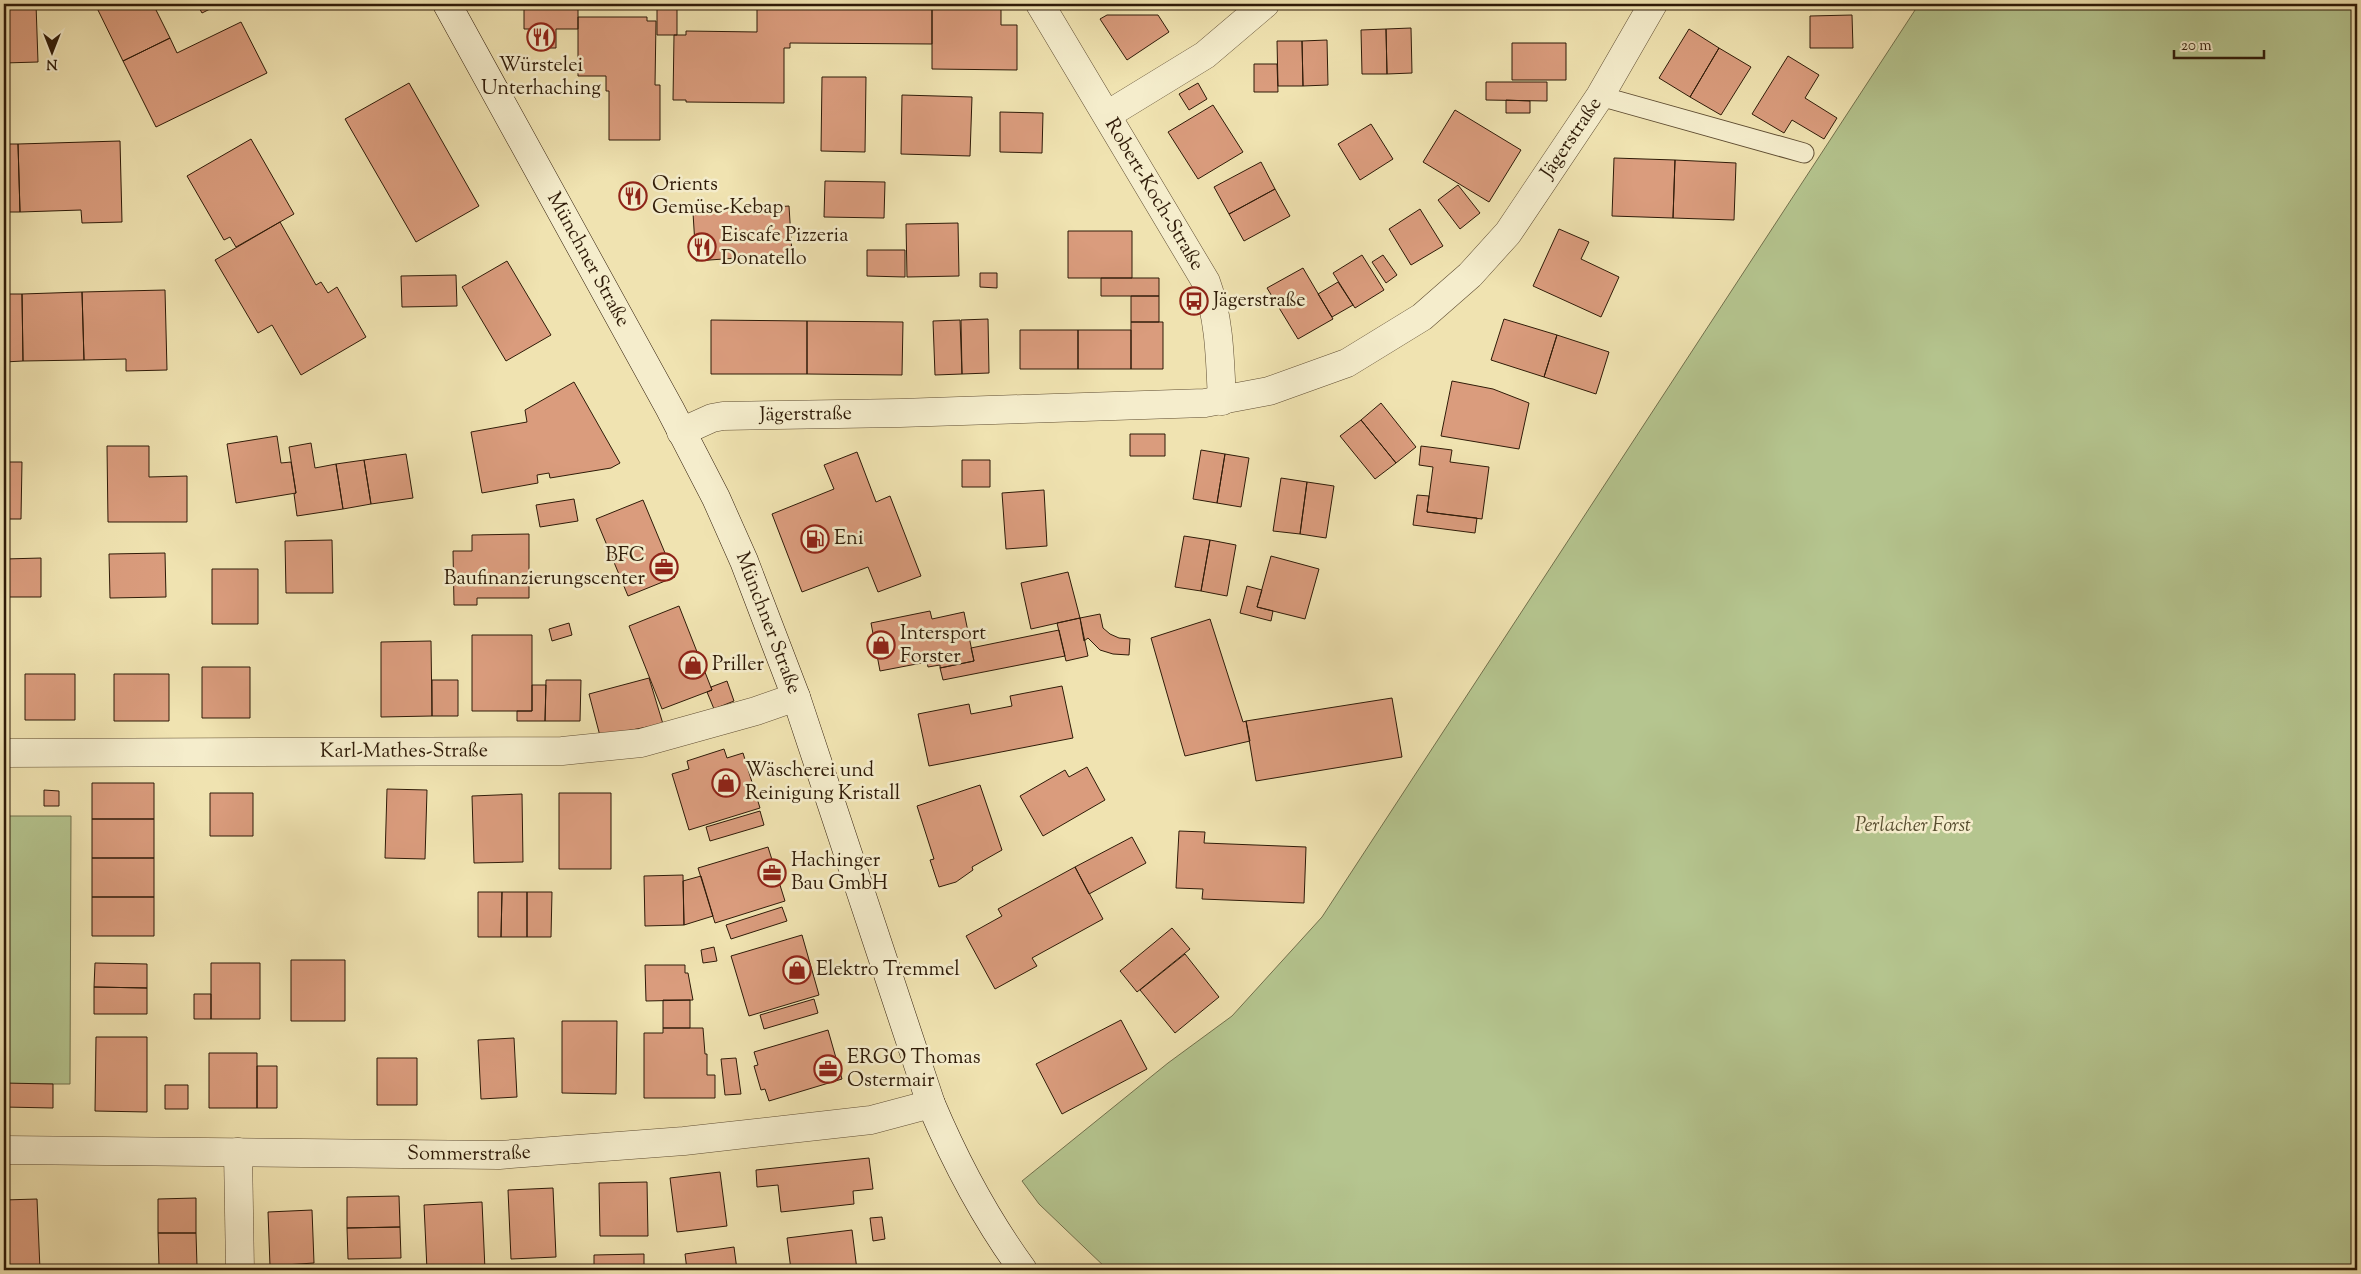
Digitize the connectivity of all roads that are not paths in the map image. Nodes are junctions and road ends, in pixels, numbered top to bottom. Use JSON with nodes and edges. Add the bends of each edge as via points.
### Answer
{"nodes":[{"id":1,"x":447,"y":4,"type":"edge"},
{"id":2,"x":1040,"y":4,"type":"edge"},
{"id":3,"x":1265,"y":4,"type":"edge"},
{"id":4,"x":1653,"y":4,"type":"edge"},
{"id":5,"x":1600,"y":96,"type":"junction"},
{"id":6,"x":1107,"y":115,"type":"junction"},
{"id":7,"x":1804,"y":153,"type":"dead end"},
{"id":8,"x":1222,"y":401,"type":"junction"},
{"id":9,"x":682,"y":432,"type":"junction"},
{"id":10,"x":796,"y":697,"type":"junction"},
{"id":11,"x":4,"y":753,"type":"edge"},
{"id":12,"x":931,"y":1104,"type":"junction"},
{"id":13,"x":4,"y":1150,"type":"edge"},
{"id":14,"x":238,"y":1152,"type":"junction"},
{"id":15,"x":240,"y":1270,"type":"edge"},
{"id":16,"x":1023,"y":1270,"type":"edge"}],
"edges":[{"from":1,"to":9,"type":"street","name":"Münchner Straße"},
{"from":2,"to":6,"type":"street","name":"Robert-Koch-Straße"},
{"from":3,"to":6,"type":"street","via":[[1205,55]]},
{"from":4,"to":5,"type":"street","name":"Jägerstraße"},
{"from":5,"to":7,"type":"lane"},
{"from":5,"to":8,"type":"street","name":"Jägerstraße","via":[[1508,233],[1470,275],[1422,317],[1347,363],[1293,384]]},
{"from":6,"to":8,"type":"street","name":"Robert-Koch-Straße","via":[[1206,282],[1217,330]]},
{"from":8,"to":9,"type":"street","name":"Jägerstraße","via":[[1144,407],[723,416]]},
{"from":9,"to":10,"type":"street","name":"Münchner Straße","via":[[744,560]]},
{"from":10,"to":11,"type":"street","name":"Karl-Mathes-Straße","via":[[641,743],[562,751]]},
{"from":10,"to":12,"type":"street","name":"Münchner Straße"},
{"from":12,"to":14,"type":"street","name":"Sommerstraße","via":[[871,1120],[499,1155]]},
{"from":12,"to":16,"type":"street","name":"Münchner Straße","via":[[949,1147],[986,1217]]},
{"from":13,"to":14,"type":"street","name":"Sommerstraße"},
{"from":14,"to":15,"type":"street"}]}
